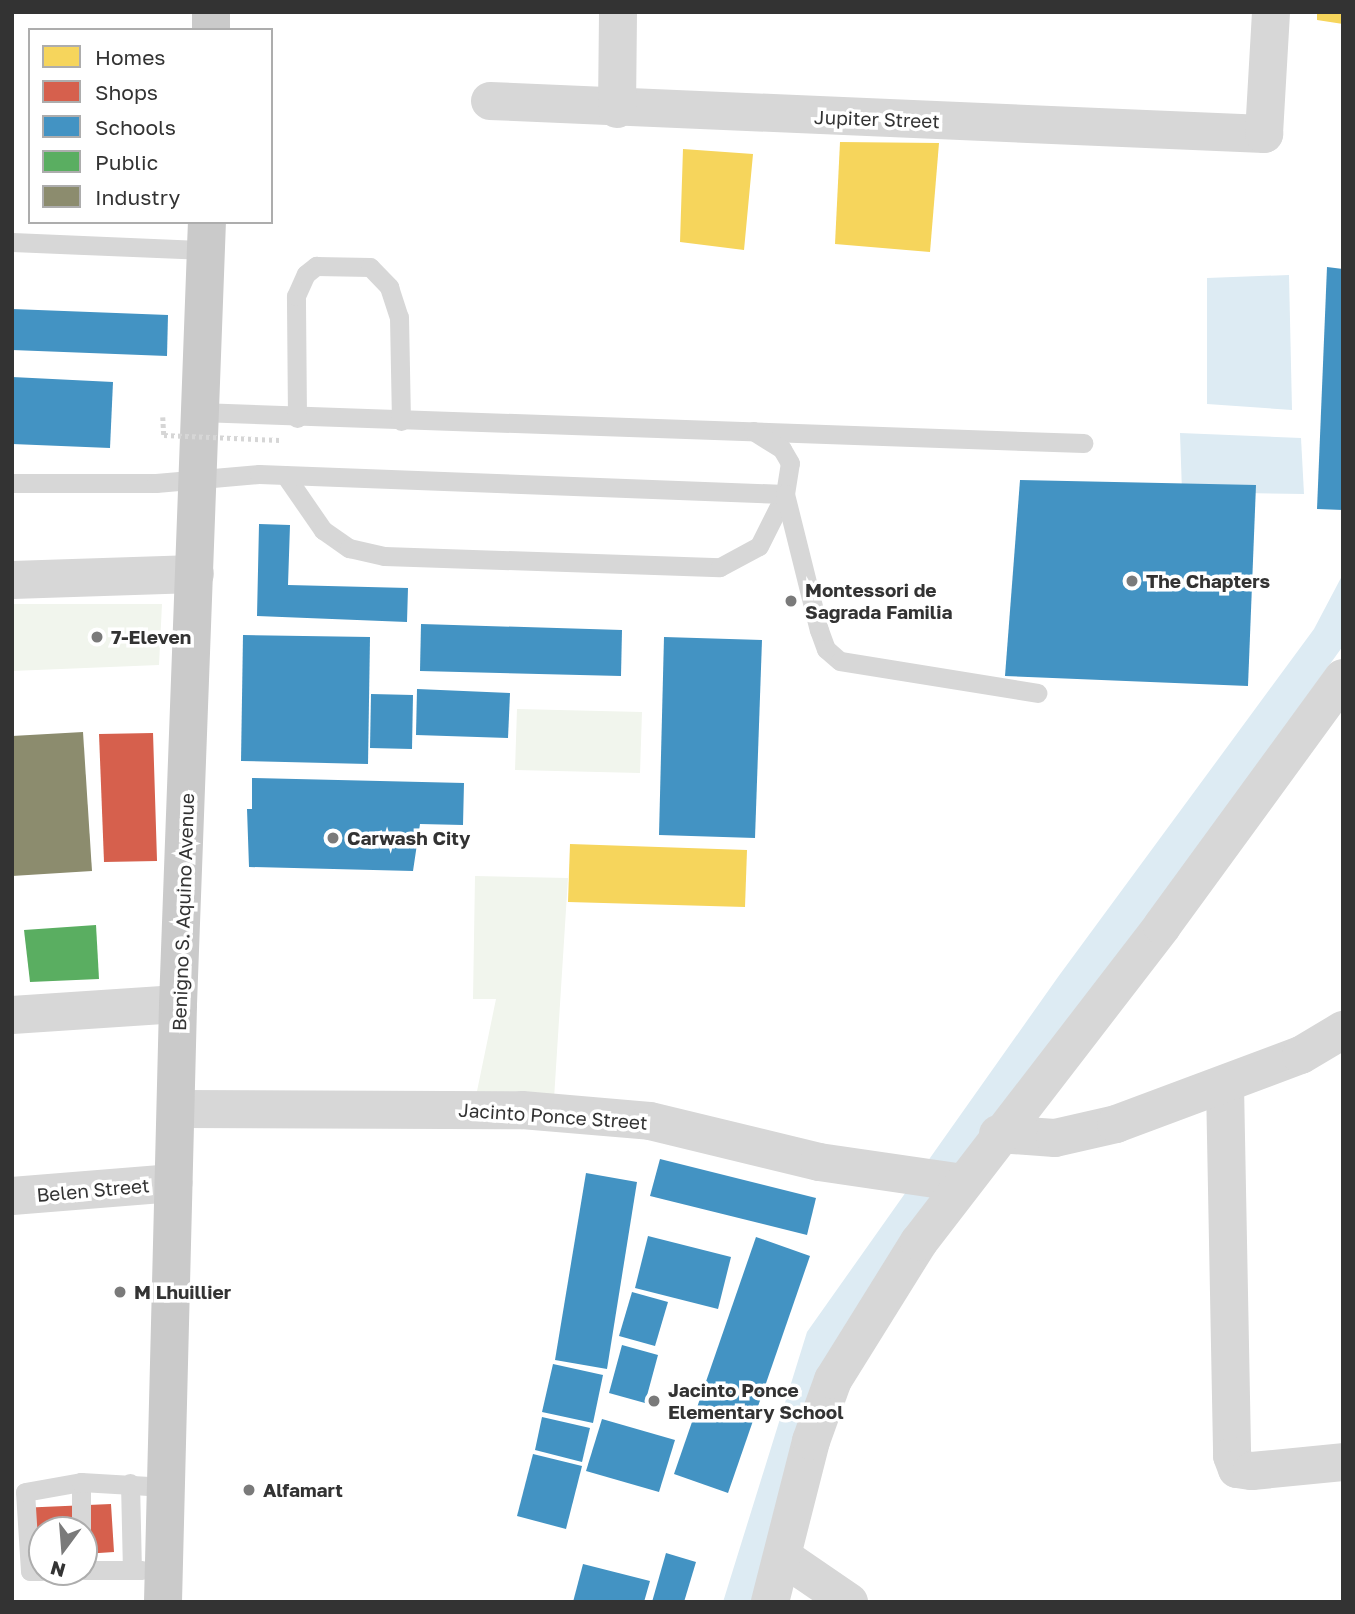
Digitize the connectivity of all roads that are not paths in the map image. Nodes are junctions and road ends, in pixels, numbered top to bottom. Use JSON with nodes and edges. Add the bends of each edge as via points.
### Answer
{"nodes":[{"id":1,"x":618,"y":12,"type":"edge"},
{"id":2,"x":1271,"y":12,"type":"edge"},
{"id":3,"x":490,"y":102,"type":"dead end"},
{"id":4,"x":617,"y":109,"type":"junction"},
{"id":5,"x":206,"y":236,"type":"edge"},
{"id":6,"x":12,"y":242,"type":"edge"},
{"id":7,"x":181,"y":414,"type":"junction"},
{"id":8,"x":297,"y":418,"type":"junction"},
{"id":9,"x":401,"y":421,"type":"junction"},
{"id":10,"x":752,"y":430,"type":"junction"},
{"id":11,"x":1083,"y":443,"type":"dead end"},
{"id":12,"x":285,"y":475,"type":"junction"},
{"id":13,"x":195,"y":479,"type":"junction"},
{"id":14,"x":12,"y":483,"type":"edge"},
{"id":15,"x":785,"y":494,"type":"junction"},
{"id":16,"x":195,"y":574,"type":"junction"},
{"id":17,"x":12,"y":580,"type":"edge"},
{"id":18,"x":1343,"y":678,"type":"edge"},
{"id":19,"x":1037,"y":693,"type":"dead end"},
{"id":20,"x":178,"y":1004,"type":"junction"},
{"id":21,"x":12,"y":1015,"type":"edge"},
{"id":22,"x":1343,"y":1030,"type":"edge"},
{"id":23,"x":1225,"y":1085,"type":"junction"},
{"id":24,"x":178,"y":1109,"type":"junction"},
{"id":25,"x":998,"y":1135,"type":"junction"},
{"id":26,"x":173,"y":1183,"type":"junction"},
{"id":27,"x":963,"y":1183,"type":"junction"},
{"id":28,"x":12,"y":1196,"type":"edge"},
{"id":29,"x":1343,"y":1462,"type":"edge"},
{"id":30,"x":81,"y":1482,"type":"junction"},
{"id":31,"x":148,"y":1485,"type":"junction"},
{"id":32,"x":82,"y":1516,"type":"edge"},
{"id":33,"x":28,"y":1539,"type":"edge"},
{"id":34,"x":783,"y":1558,"type":"junction"},
{"id":35,"x":98,"y":1573,"type":"edge"},
{"id":36,"x":155,"y":1586,"type":"edge"},
{"id":37,"x":770,"y":1602,"type":"edge"},
{"id":38,"x":849,"y":1602,"type":"edge"}],
"edges":[{"from":1,"to":4,"type":"street"},
{"from":2,"to":4,"type":"street","name":"Jupiter Street","via":[[1264,134]]},
{"from":3,"to":4,"type":"street","name":"Jupiter Street"},
{"from":5,"to":6,"type":"lane"},
{"from":5,"to":7,"type":"main road","name":"Benigno S. Aquino Avenue"},
{"from":7,"to":8,"type":"lane"},
{"from":7,"to":13,"type":"main road","name":"Benigno S. Aquino Avenue"},
{"from":8,"to":9,"type":"lane"},
{"from":8,"to":9,"type":"lane","via":[[296,296],[306,274],[316,266],[370,267],[389,287],[399,317]]},
{"from":9,"to":10,"type":"lane"},
{"from":10,"to":11,"type":"lane"},
{"from":10,"to":15,"type":"lane","via":[[782,449],[790,463]]},
{"from":12,"to":13,"type":"lane"},
{"from":12,"to":15,"type":"lane"},
{"from":12,"to":15,"type":"lane","via":[[323,530],[349,548],[426,557],[720,567],[758,546]]},
{"from":13,"to":14,"type":"lane"},
{"from":13,"to":16,"type":"main road","name":"Benigno S. Aquino Avenue"},
{"from":15,"to":19,"type":"lane","via":[[819,630],[826,649],[840,661]]},
{"from":16,"to":17,"type":"street"},
{"from":16,"to":20,"type":"main road","name":"Benigno S. Aquino Avenue"},
{"from":18,"to":25,"type":"street","via":[[1162,926]]},
{"from":20,"to":21,"type":"street"},
{"from":20,"to":24,"type":"main road","name":"Benigno S. Aquino Avenue"},
{"from":22,"to":23,"type":"street","via":[[1301,1055]]},
{"from":23,"to":25,"type":"street","via":[[1116,1124],[1055,1138]]},
{"from":23,"to":29,"type":"street","via":[[1232,1456],[1237,1469],[1252,1471]]},
{"from":24,"to":26,"type":"main road","name":"Benigno S. Aquino Avenue"},
{"from":24,"to":27,"type":"street","name":"Jacinto Ponce Street","via":[[522,1110],[650,1121],[819,1162]]},
{"from":25,"to":27,"type":"street"},
{"from":26,"to":28,"type":"street","name":"Belen Street"},
{"from":26,"to":31,"type":"main road","name":"Benigno S. Aquino Avenue"},
{"from":27,"to":34,"type":"street","via":[[919,1242],[833,1380],[811,1441]]},
{"from":30,"to":31,"type":"lane"},
{"from":30,"to":32,"type":"lane"},
{"from":30,"to":33,"type":"lane","via":[[25,1492]]},
{"from":31,"to":36,"type":"main road","name":"Benigno S. Aquino Avenue"},
{"from":34,"to":37,"type":"street"},
{"from":34,"to":38,"type":"street"},
{"from":35,"to":36,"type":"lane"}]}
